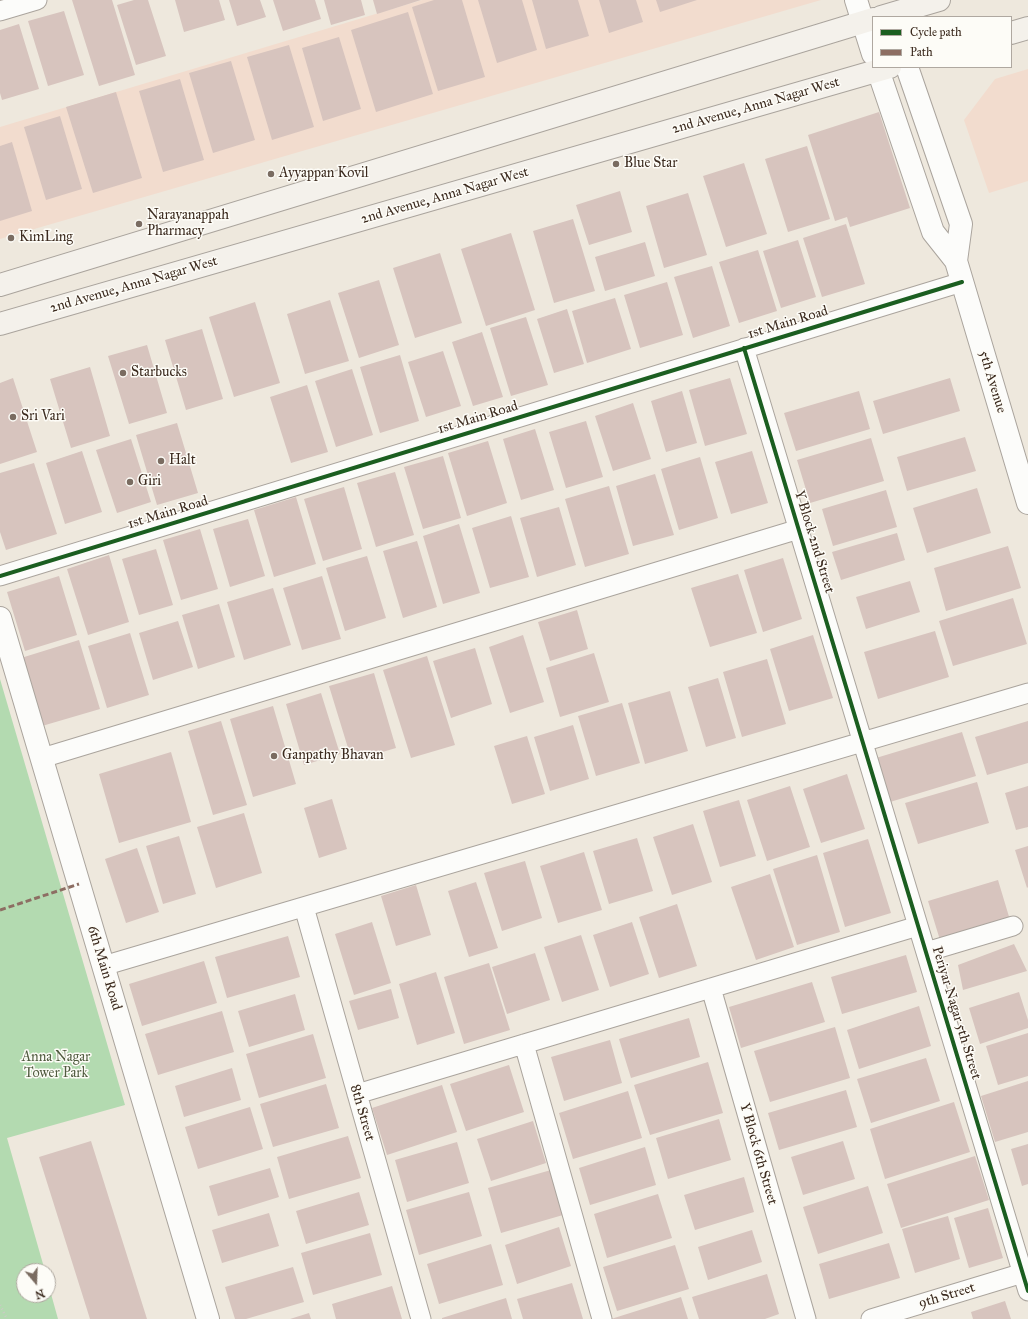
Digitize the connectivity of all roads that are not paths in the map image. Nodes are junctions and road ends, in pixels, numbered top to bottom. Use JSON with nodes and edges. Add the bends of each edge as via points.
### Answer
{"nodes":[{"id":1,"x":37,"y":0,"type":"edge"},
{"id":2,"x":856,"y":0,"type":"edge"},
{"id":3,"x":939,"y":0,"type":"edge"},
{"id":4,"x":0,"y":11,"type":"edge"},
{"id":5,"x":881,"y":15,"type":"edge"},
{"id":6,"x":872,"y":18,"type":"edge"},
{"id":7,"x":1028,"y":28,"type":"edge"},
{"id":8,"x":1012,"y":33,"type":"edge"},
{"id":9,"x":872,"y":67,"type":"edge"},
{"id":10,"x":881,"y":68,"type":"edge"},
{"id":11,"x":907,"y":68,"type":"edge"},
{"id":12,"x":959,"y":271,"type":"junction"},
{"id":13,"x":0,"y":285,"type":"edge"},
{"id":14,"x":0,"y":324,"type":"edge"},
{"id":15,"x":744,"y":348,"type":"junction"},
{"id":16,"x":1028,"y":503,"type":"edge"},
{"id":17,"x":799,"y":529,"type":"junction"},
{"id":18,"x":0,"y":576,"type":"edge"},
{"id":19,"x":0,"y":618,"type":"edge"},
{"id":20,"x":1028,"y":693,"type":"edge"},
{"id":21,"x":863,"y":742,"type":"junction"},
{"id":22,"x":42,"y":758,"type":"junction"},
{"id":23,"x":304,"y":907,"type":"junction"},
{"id":24,"x":918,"y":926,"type":"junction"},
{"id":25,"x":1013,"y":926,"type":"dead end"},
{"id":26,"x":926,"y":952,"type":"junction"},
{"id":27,"x":103,"y":966,"type":"junction"},
{"id":28,"x":711,"y":988,"type":"junction"},
{"id":29,"x":524,"y":1044,"type":"junction"},
{"id":30,"x":357,"y":1094,"type":"junction"},
{"id":31,"x":1022,"y":1273,"type":"junction"},
{"id":32,"x":1028,"y":1291,"type":"edge"},
{"id":33,"x":208,"y":1319,"type":"edge"},
{"id":34,"x":420,"y":1319,"type":"edge"},
{"id":35,"x":602,"y":1319,"type":"edge"},
{"id":36,"x":806,"y":1319,"type":"edge"},
{"id":37,"x":871,"y":1319,"type":"edge"}],
"edges":[{"from":1,"to":4,"type":"street"},
{"from":2,"to":5,"type":"street","name":"5th Avenue"},
{"from":3,"to":5,"type":"main road"},
{"from":6,"to":13,"type":"main road"},
{"from":7,"to":8,"type":"main road"},
{"from":9,"to":14,"type":"main road","name":"2nd Avenue, Anna Nagar West"},
{"from":10,"to":12,"type":"street","name":"5th Avenue","via":[[933,232]]},
{"from":11,"to":12,"type":"street","name":"5th Avenue","via":[[961,224]]},
{"from":12,"to":15,"type":"street","name":"1st Main Road"},
{"from":12,"to":16,"type":"street","name":"5th Avenue"},
{"from":15,"to":17,"type":"street","name":"Y Block 2nd Street"},
{"from":15,"to":18,"type":"street","name":"1st Main Road"},
{"from":17,"to":21,"type":"street","name":"Y Block 2nd Street"},
{"from":17,"to":22,"type":"street"},
{"from":19,"to":22,"type":"street","name":"6th Main Road"},
{"from":20,"to":21,"type":"street"},
{"from":21,"to":23,"type":"street"},
{"from":21,"to":24,"type":"street","name":"Periyar Nagar 5th Street"},
{"from":22,"to":27,"type":"street","name":"6th Main Road"},
{"from":23,"to":27,"type":"street"},
{"from":23,"to":30,"type":"street","name":"8th Street"},
{"from":24,"to":26,"type":"street","name":"Periyar Nagar 5th Street"},
{"from":24,"to":28,"type":"street"},
{"from":25,"to":26,"type":"street"},
{"from":26,"to":31,"type":"street","name":"Periyar Nagar 5th Street"},
{"from":27,"to":33,"type":"street","name":"6th Main Road"},
{"from":28,"to":29,"type":"street"},
{"from":28,"to":36,"type":"street","name":"Y Block 6th Street"},
{"from":29,"to":30,"type":"street"},
{"from":29,"to":35,"type":"street"},
{"from":30,"to":34,"type":"street","name":"8th Street"},
{"from":31,"to":32,"type":"street","name":"Periyar Nagar 5th Street"},
{"from":31,"to":37,"type":"street","name":"9th Street"}]}
